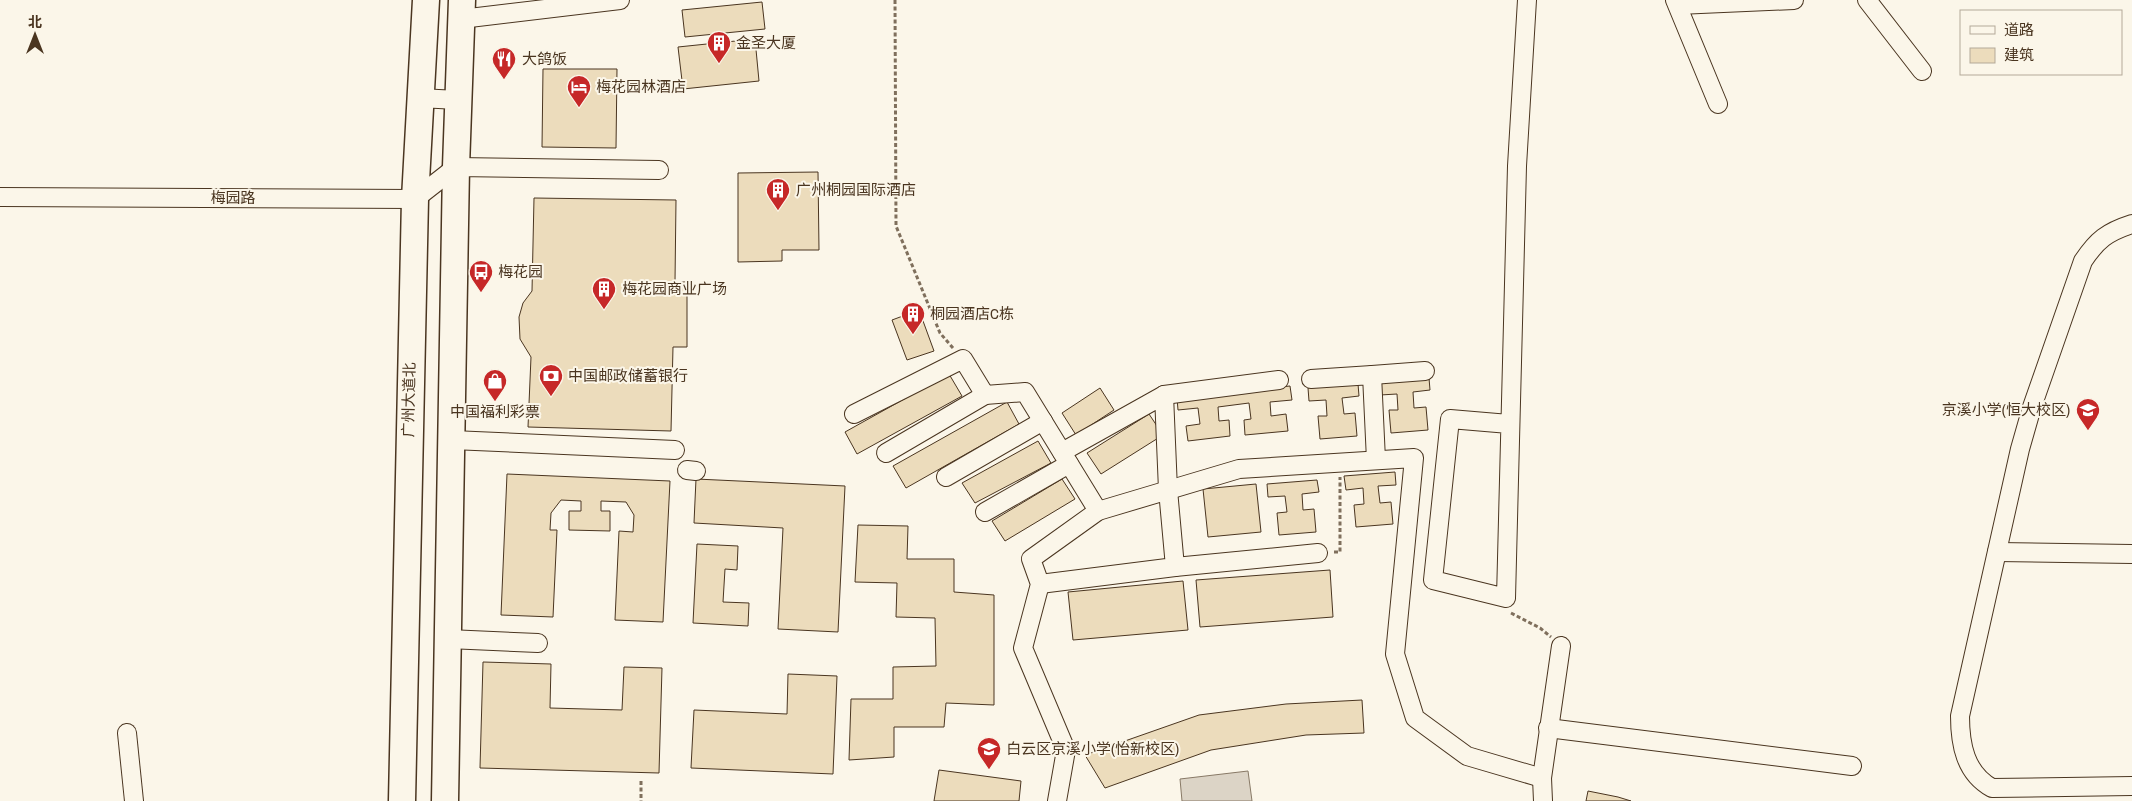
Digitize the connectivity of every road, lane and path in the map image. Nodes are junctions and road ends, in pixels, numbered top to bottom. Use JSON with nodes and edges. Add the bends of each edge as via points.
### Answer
{"nodes":[{"id":1,"x":426,"y":0,"type":"edge"},
{"id":2,"x":620,"y":0,"type":"edge"},
{"id":3,"x":894,"y":0,"type":"edge"},
{"id":4,"x":1527,"y":0,"type":"edge"},
{"id":5,"x":1794,"y":0,"type":"edge"},
{"id":6,"x":1867,"y":0,"type":"edge"},
{"id":7,"x":1676,"y":2,"type":"edge"},
{"id":8,"x":461,"y":10,"type":"edge"},
{"id":9,"x":1922,"y":70,"type":"dead end"},
{"id":10,"x":419,"y":98,"type":"junction"},
{"id":11,"x":458,"y":100,"type":"junction"},
{"id":12,"x":1718,"y":104,"type":"dead end"},
{"id":13,"x":456,"y":167,"type":"junction"},
{"id":14,"x":659,"y":170,"type":"dead end"},
{"id":15,"x":0,"y":197,"type":"edge"},
{"id":16,"x":415,"y":199,"type":"junction"},
{"id":17,"x":2132,"y":224,"type":"edge"},
{"id":18,"x":940,"y":333,"type":"dead end"},
{"id":19,"x":1424,"y":371,"type":"dead end"},
{"id":20,"x":1372,"y":375,"type":"junction"},
{"id":21,"x":1311,"y":379,"type":"dead end"},
{"id":22,"x":1280,"y":380,"type":"dead end"},
{"id":23,"x":985,"y":395,"type":"junction"},
{"id":24,"x":1164,"y":395,"type":"junction"},
{"id":25,"x":854,"y":414,"type":"dead end"},
{"id":26,"x":1043,"y":421,"type":"junction"},
{"id":27,"x":1509,"y":424,"type":"junction"},
{"id":28,"x":452,"y":440,"type":"junction"},
{"id":29,"x":675,"y":450,"type":"dead end"},
{"id":30,"x":886,"y":453,"type":"dead end"},
{"id":31,"x":1066,"y":458,"type":"junction"},
{"id":32,"x":1376,"y":460,"type":"junction"},
{"id":33,"x":946,"y":477,"type":"dead end"},
{"id":34,"x":1340,"y":477,"type":"dead end"},
{"id":35,"x":1168,"y":490,"type":"junction"},
{"id":36,"x":1098,"y":511,"type":"junction"},
{"id":37,"x":985,"y":512,"type":"dead end"},
{"id":38,"x":1340,"y":552,"type":"dead end"},
{"id":39,"x":1997,"y":552,"type":"junction"},
{"id":40,"x":1318,"y":553,"type":"dead end"},
{"id":41,"x":2132,"y":554,"type":"edge"},
{"id":42,"x":1175,"y":567,"type":"junction"},
{"id":43,"x":1040,"y":584,"type":"junction"},
{"id":44,"x":1507,"y":611,"type":"dead end"},
{"id":45,"x":448,"y":640,"type":"junction"},
{"id":46,"x":538,"y":643,"type":"dead end"},
{"id":47,"x":1561,"y":646,"type":"joint"},
{"id":48,"x":1548,"y":728,"type":"junction"},
{"id":49,"x":127,"y":733,"type":"dead end"},
{"id":50,"x":1852,"y":766,"type":"dead end"},
{"id":51,"x":1542,"y":778,"type":"junction"},
{"id":52,"x":641,"y":781,"type":"dead end"},
{"id":53,"x":2132,"y":786,"type":"edge"},
{"id":54,"x":134,"y":801,"type":"edge"},
{"id":55,"x":402,"y":801,"type":"edge"},
{"id":56,"x":445,"y":801,"type":"edge"},
{"id":57,"x":642,"y":801,"type":"edge"},
{"id":58,"x":1057,"y":801,"type":"edge"},
{"id":59,"x":1533,"y":801,"type":"edge"},
{"id":60,"x":1543,"y":801,"type":"edge"}],
"edges":[{"from":1,"to":10,"type":"highway","name":"广州大道北"},
{"from":2,"to":8,"type":"street"},
{"from":3,"to":18,"type":"path","via":[[896,226]]},
{"from":4,"to":27,"type":"street","via":[[1517,166]]},
{"from":5,"to":7,"type":"street"},
{"from":6,"to":9,"type":"street"},
{"from":7,"to":12,"type":"street"},
{"from":8,"to":11,"type":"highway"},
{"from":10,"to":11,"type":"street"},
{"from":10,"to":16,"type":"highway","name":"广州大道北"},
{"from":11,"to":13,"type":"highway"},
{"from":13,"to":14,"type":"street"},
{"from":13,"to":16,"type":"street"},
{"from":13,"to":28,"type":"highway"},
{"from":15,"to":16,"type":"street","name":"梅园路"},
{"from":16,"to":55,"type":"highway","name":"广州大道北"},
{"from":17,"to":39,"type":"street","via":[[2095,242],[2082,261],[2032,407]]},
{"from":19,"to":20,"type":"street"},
{"from":20,"to":21,"type":"street"},
{"from":20,"to":32,"type":"street"},
{"from":22,"to":24,"type":"street"},
{"from":23,"to":25,"type":"street","via":[[963,359]]},
{"from":23,"to":26,"type":"street","via":[[1025,392]]},
{"from":23,"to":30,"type":"street"},
{"from":24,"to":31,"type":"street"},
{"from":24,"to":35,"type":"street"},
{"from":26,"to":31,"type":"street"},
{"from":26,"to":33,"type":"street"},
{"from":27,"to":27,"type":"street","via":[[1506,598],[1433,580],[1450,419]]},
{"from":28,"to":29,"type":"street"},
{"from":28,"to":45,"type":"highway"},
{"from":31,"to":36,"type":"street"},
{"from":31,"to":37,"type":"street"},
{"from":32,"to":35,"type":"street","via":[[1239,468]]},
{"from":32,"to":51,"type":"street","via":[[1414,458],[1395,654],[1415,718],[1467,756]]},
{"from":34,"to":38,"type":"path"},
{"from":35,"to":36,"type":"street"},
{"from":35,"to":42,"type":"street"},
{"from":36,"to":43,"type":"street","via":[[1031,559]]},
{"from":39,"to":41,"type":"street"},
{"from":39,"to":53,"type":"street","via":[[1960,716],[1962,750],[1976,775],[1992,788]]},
{"from":40,"to":42,"type":"street"},
{"from":42,"to":43,"type":"street"},
{"from":43,"to":58,"type":"street","via":[[1023,648],[1066,750]]},
{"from":44,"to":47,"type":"path","via":[[1540,628]]},
{"from":45,"to":46,"type":"street"},
{"from":45,"to":56,"type":"highway"},
{"from":47,"to":48,"type":"street"},
{"from":48,"to":50,"type":"street"},
{"from":48,"to":51,"type":"street"},
{"from":49,"to":54,"type":"street"},
{"from":51,"to":59,"type":"street"},
{"from":51,"to":60,"type":"street"},
{"from":52,"to":57,"type":"path"}]}
